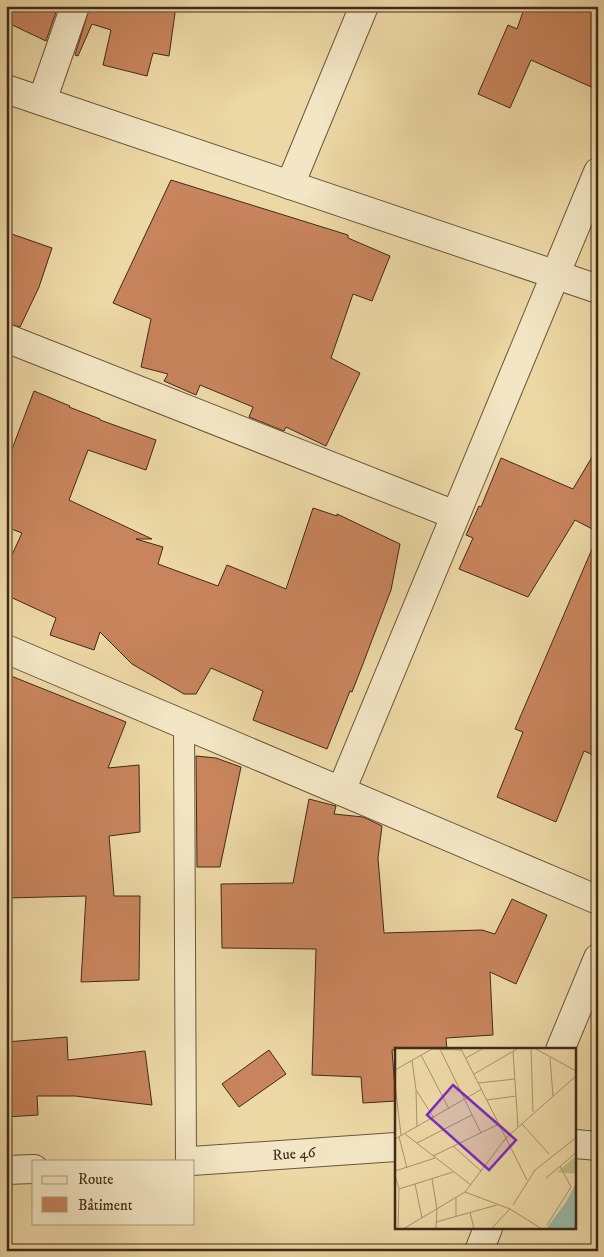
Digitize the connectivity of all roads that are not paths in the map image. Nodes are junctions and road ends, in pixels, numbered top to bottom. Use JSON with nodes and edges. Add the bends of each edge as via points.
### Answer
{"nodes":[{"id":1,"x":75,"y":6,"type":"edge"},
{"id":2,"x":364,"y":6,"type":"edge"},
{"id":3,"x":6,"y":89,"type":"edge"},
{"id":4,"x":42,"y":101,"type":"junction"},
{"id":5,"x":598,"y":172,"type":"edge"},
{"id":6,"x":290,"y":185,"type":"junction"},
{"id":7,"x":555,"y":274,"type":"junction"},
{"id":8,"x":598,"y":288,"type":"edge"},
{"id":9,"x":6,"y":338,"type":"edge"},
{"id":10,"x":455,"y":515,"type":"junction"},
{"id":11,"x":6,"y":649,"type":"edge"},
{"id":12,"x":184,"y":724,"type":"junction"},
{"id":13,"x":342,"y":791,"type":"junction"},
{"id":14,"x":598,"y":900,"type":"edge"},
{"id":15,"x":598,"y":958,"type":"edge"},
{"id":16,"x":561,"y":1048,"type":"edge"},
{"id":17,"x":576,"y":1144,"type":"edge"},
{"id":18,"x":598,"y":1146,"type":"edge"},
{"id":19,"x":395,"y":1147,"type":"edge"},
{"id":20,"x":186,"y":1160,"type":"edge"},
{"id":21,"x":195,"y":1161,"type":"edge"},
{"id":22,"x":32,"y":1169,"type":"edge"},
{"id":23,"x":6,"y":1170,"type":"edge"},
{"id":24,"x":487,"y":1230,"type":"edge"},
{"id":25,"x":479,"y":1251,"type":"edge"}],
"edges":[{"from":1,"to":4,"type":"street"},
{"from":2,"to":6,"type":"street"},
{"from":3,"to":4,"type":"street"},
{"from":4,"to":6,"type":"street"},
{"from":5,"to":7,"type":"street"},
{"from":6,"to":7,"type":"street"},
{"from":7,"to":8,"type":"street"},
{"from":7,"to":10,"type":"street"},
{"from":9,"to":10,"type":"street"},
{"from":10,"to":13,"type":"street"},
{"from":11,"to":12,"type":"street"},
{"from":12,"to":13,"type":"street"},
{"from":12,"to":20,"type":"lane"},
{"from":13,"to":14,"type":"street"},
{"from":15,"to":16,"type":"street"},
{"from":17,"to":18,"type":"street"},
{"from":19,"to":21,"type":"street","name":"Rue 46"},
{"from":22,"to":23,"type":"street"},
{"from":24,"to":25,"type":"street"}]}
